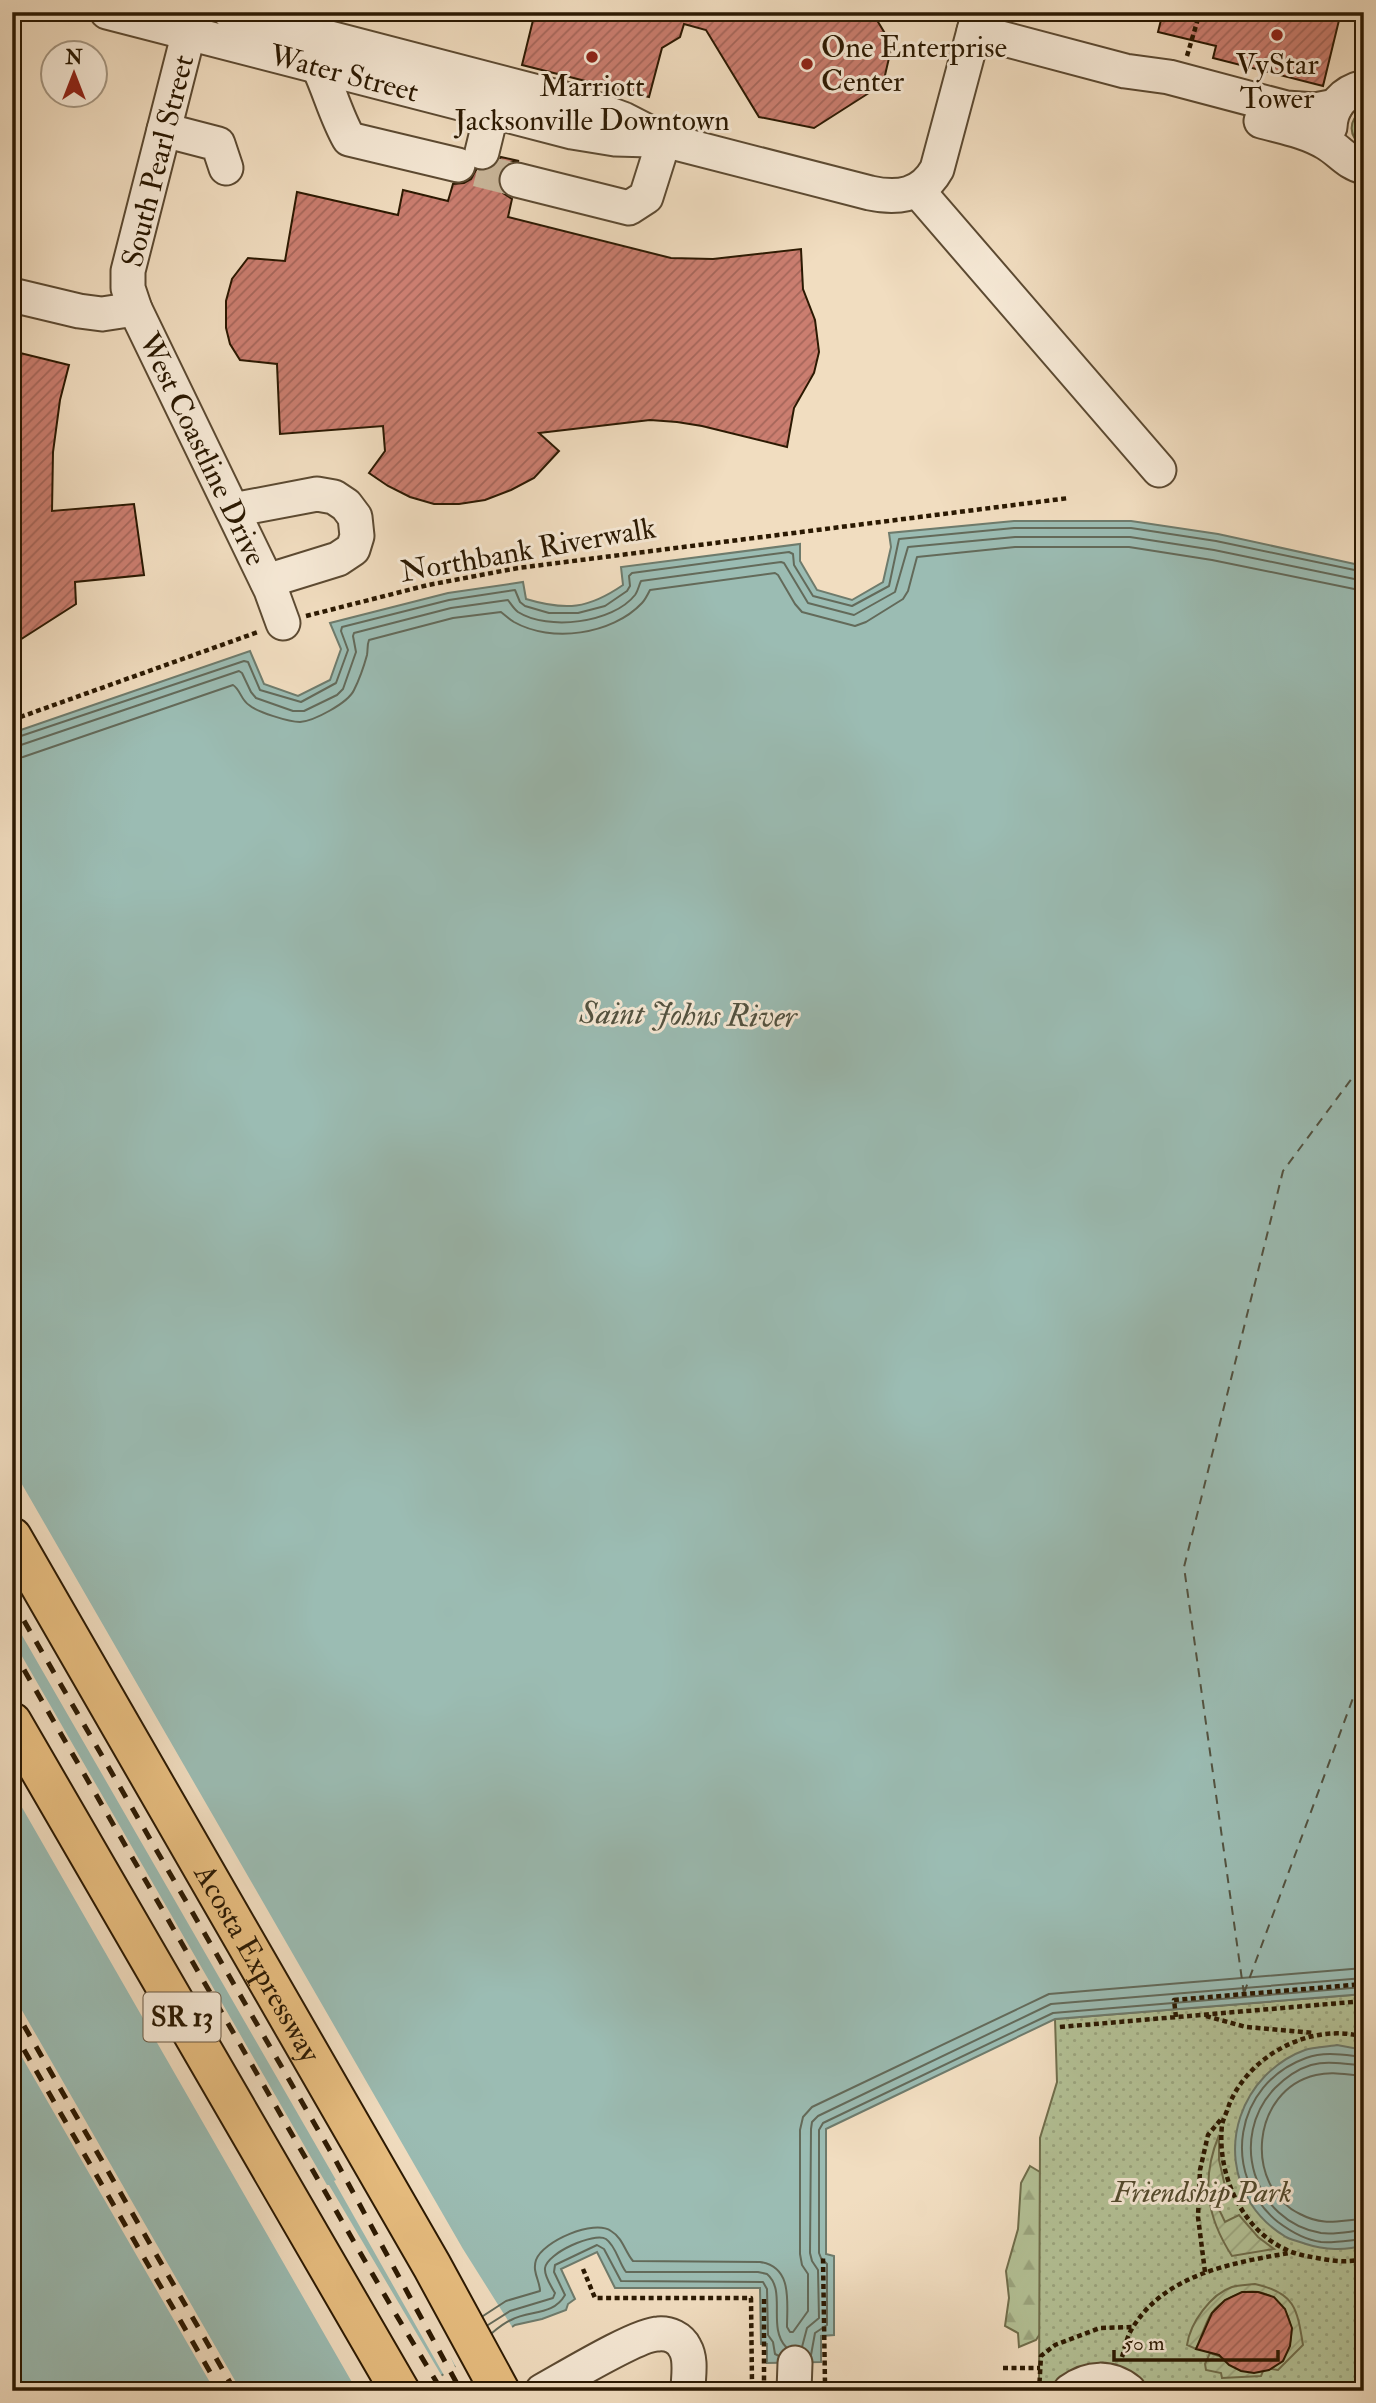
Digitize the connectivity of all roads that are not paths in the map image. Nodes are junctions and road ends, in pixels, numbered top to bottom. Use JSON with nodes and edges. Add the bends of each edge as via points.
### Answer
{"nodes":[{"id":1,"x":107,"y":12,"type":"edge"},
{"id":2,"x":230,"y":12,"type":"edge"},
{"id":3,"x":976,"y":21,"type":"edge"},
{"id":4,"x":191,"y":23,"type":"edge"},
{"id":5,"x":1364,"y":60,"type":"edge"},
{"id":6,"x":319,"y":68,"type":"junction"},
{"id":7,"x":1125,"y":71,"type":"junction"},
{"id":8,"x":1350,"y":95,"type":"edge"},
{"id":9,"x":495,"y":97,"type":"junction"},
{"id":10,"x":164,"y":130,"type":"junction"},
{"id":11,"x":664,"y":140,"type":"junction"},
{"id":12,"x":1336,"y":150,"type":"junction"},
{"id":13,"x":1364,"y":167,"type":"edge"},
{"id":14,"x":226,"y":168,"type":"dead end"},
{"id":15,"x":517,"y":180,"type":"tunnel mouth"},
{"id":16,"x":918,"y":191,"type":"junction"},
{"id":17,"x":12,"y":295,"type":"edge"},
{"id":18,"x":135,"y":309,"type":"junction"},
{"id":19,"x":1159,"y":470,"type":"dead end"},
{"id":20,"x":233,"y":510,"type":"junction"},
{"id":21,"x":269,"y":585,"type":"junction"},
{"id":22,"x":283,"y":623,"type":"road end"},
{"id":23,"x":12,"y":1537,"type":"edge"},
{"id":24,"x":12,"y":1722,"type":"edge"},
{"id":25,"x":432,"y":2266,"type":"junction"},
{"id":26,"x":353,"y":2312,"type":"junction"},
{"id":27,"x":1121,"y":2386,"type":"edge"},
{"id":28,"x":388,"y":2391,"type":"edge"},
{"id":29,"x":400,"y":2391,"type":"edge"},
{"id":30,"x":500,"y":2391,"type":"edge"},
{"id":31,"x":517,"y":2391,"type":"edge"},
{"id":32,"x":542,"y":2391,"type":"edge"},
{"id":33,"x":688,"y":2391,"type":"edge"},
{"id":34,"x":1070,"y":2391,"type":"edge"}],
"edges":[{"from":1,"to":4,"type":"street","name":"Water Street"},
{"from":2,"to":9,"type":"street","name":"Water Street"},
{"from":3,"to":7,"type":"street"},
{"from":3,"to":16,"type":"street","via":[[937,169]]},
{"from":4,"to":6,"type":"street","name":"Water Street"},
{"from":4,"to":10,"type":"street","name":"South Pearl Street"},
{"from":5,"to":8,"type":"street"},
{"from":6,"to":9,"type":"street","name":"Water Street"},
{"from":6,"to":9,"type":"street","via":[[349,139],[470,158]]},
{"from":7,"to":8,"type":"street","via":[[1169,77],[1286,108],[1315,110]]},
{"from":7,"to":12,"type":"street","via":[[1160,92],[1302,132]]},
{"from":8,"to":12,"type":"street","via":[[1332,114],[1330,132]]},
{"from":9,"to":11,"type":"street","name":"Water Street","via":[[603,111]]},
{"from":10,"to":14,"type":"street","via":[[218,145]]},
{"from":10,"to":18,"type":"street","name":"South Pearl Street","via":[[128,271]]},
{"from":11,"to":15,"type":"street","via":[[646,197],[629,208]]},
{"from":11,"to":16,"type":"street","name":"Water Street","via":[[870,193],[900,196]]},
{"from":12,"to":13,"type":"street","via":[[1347,161]]},
{"from":16,"to":19,"type":"street"},
{"from":17,"to":18,"type":"street","via":[[79,312]]},
{"from":18,"to":20,"type":"street","name":"West Coastline Drive"},
{"from":20,"to":21,"type":"street","name":"West Coastline Drive"},
{"from":20,"to":21,"type":"street","via":[[317,495],[334,497],[355,517],[353,549]]},
{"from":21,"to":22,"type":"street","name":"West Coastline Drive"},
{"from":23,"to":25,"type":"highway","name":"Acosta Expressway"},
{"from":24,"to":26,"type":"highway","number":"SR 13"},
{"from":25,"to":30,"type":"highway","name":"Acosta Expressway"},
{"from":25,"to":31,"type":"highway"},
{"from":26,"to":28,"type":"highway","number":"SR 13"},
{"from":26,"to":29,"type":"highway"},
{"from":27,"to":34,"type":"street","via":[[1099,2379]]},
{"from":32,"to":33,"type":"street","via":[[658,2333],[677,2339],[687,2351]]}]}
